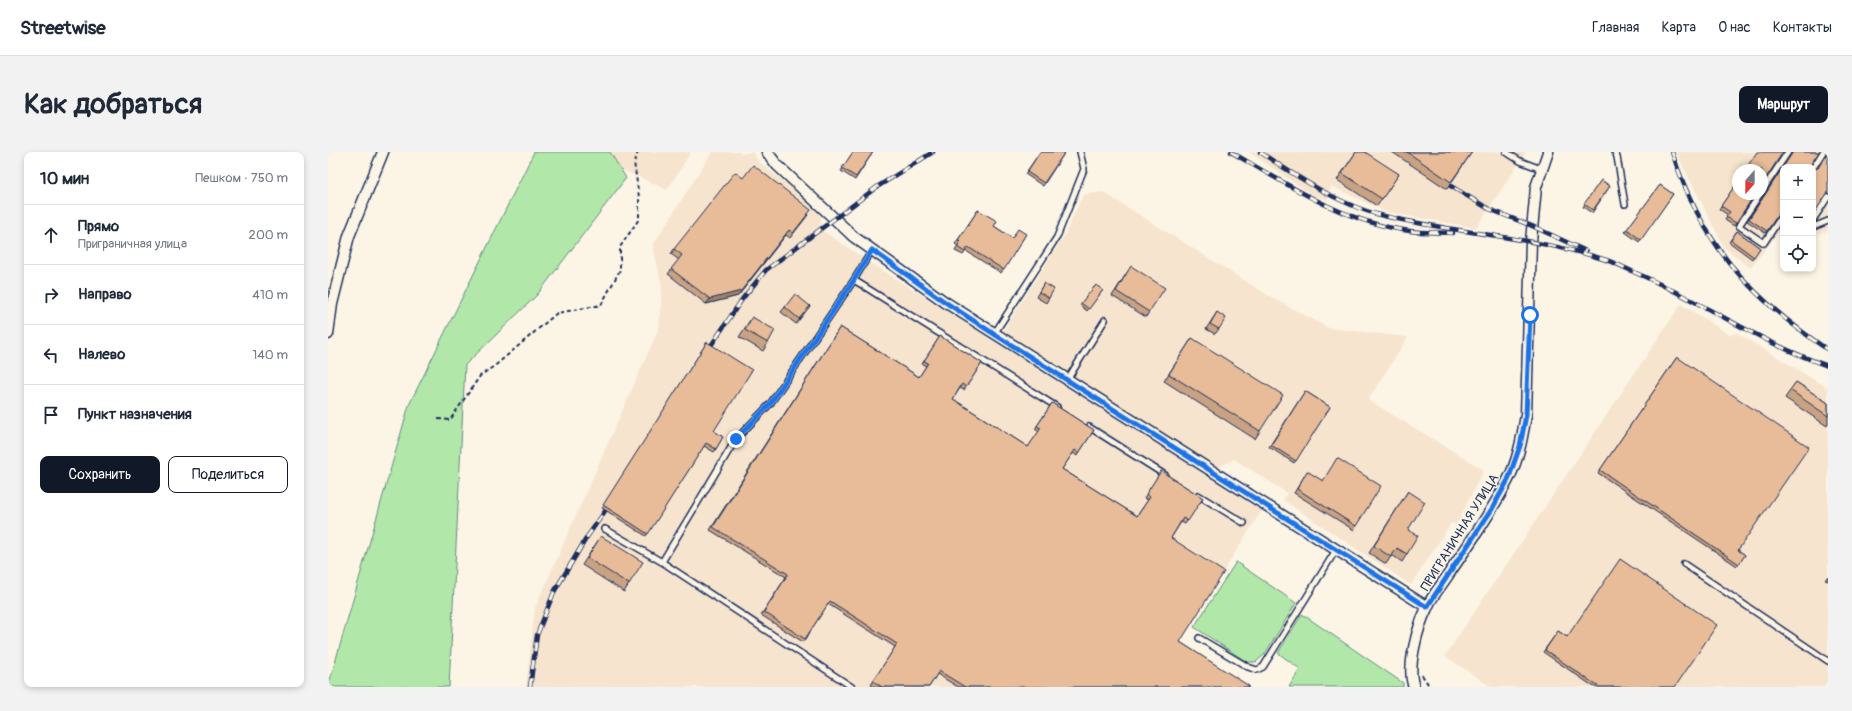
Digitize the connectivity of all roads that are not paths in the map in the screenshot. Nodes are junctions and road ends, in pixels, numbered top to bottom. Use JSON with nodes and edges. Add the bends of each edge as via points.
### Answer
{"nodes":[{"id":1,"x":383,"y":152,"type":"edge"},
{"id":2,"x":767,"y":152,"type":"edge"},
{"id":3,"x":1080,"y":152,"type":"edge"},
{"id":4,"x":1506,"y":152,"type":"edge"},
{"id":5,"x":1548,"y":152,"type":"edge"},
{"id":6,"x":1615,"y":152,"type":"edge"},
{"id":7,"x":1788,"y":152,"type":"edge"},
{"id":8,"x":1823,"y":152,"type":"edge"},
{"id":9,"x":1816,"y":164,"type":"edge"},
{"id":10,"x":1541,"y":169,"type":"junction"},
{"id":11,"x":1768,"y":182,"type":"edge"},
{"id":12,"x":1828,"y":197,"type":"edge"},
{"id":13,"x":1756,"y":200,"type":"edge"},
{"id":14,"x":1625,"y":204,"type":"dead end"},
{"id":15,"x":1816,"y":215,"type":"edge"},
{"id":16,"x":1780,"y":219,"type":"edge"},
{"id":17,"x":1828,"y":220,"type":"edge"},
{"id":18,"x":1816,"y":226,"type":"edge"},
{"id":19,"x":872,"y":250,"type":"junction"},
{"id":20,"x":854,"y":280,"type":"junction"},
{"id":21,"x":1105,"y":320,"type":"dead end"},
{"id":22,"x":328,"y":334,"type":"edge"},
{"id":23,"x":994,"y":334,"type":"junction"},
{"id":24,"x":1067,"y":380,"type":"junction"},
{"id":25,"x":1062,"y":410,"type":"edge"},
{"id":26,"x":1082,"y":423,"type":"edge"},
{"id":27,"x":1170,"y":477,"type":"edge"},
{"id":28,"x":1190,"y":490,"type":"edge"},
{"id":29,"x":1244,"y":523,"type":"dead end"},
{"id":30,"x":604,"y":529,"type":"dead end"},
{"id":31,"x":1336,"y":550,"type":"junction"},
{"id":32,"x":662,"y":562,"type":"junction"},
{"id":33,"x":1684,"y":564,"type":"dead end"},
{"id":34,"x":1427,"y":607,"type":"junction"},
{"id":35,"x":1199,"y":638,"type":"dead end"},
{"id":36,"x":1828,"y":661,"type":"edge"},
{"id":37,"x":852,"y":687,"type":"edge"},
{"id":38,"x":1414,"y":687,"type":"edge"}],
"edges":[{"from":1,"to":22,"type":"street","via":[[349,236],[332,304]]},
{"from":2,"to":19,"type":"street","via":[[777,165],[834,220]]},
{"from":3,"to":23,"type":"lane","via":[[1084,169],[1057,238]]},
{"from":4,"to":10,"type":"lane"},
{"from":5,"to":10,"type":"street","name":"ПРИГРАНИЧНАЯ УЛИЦА"},
{"from":6,"to":14,"type":"lane"},
{"from":7,"to":11,"type":"lane"},
{"from":8,"to":9,"type":"lane"},
{"from":10,"to":34,"type":"street","name":"ПРИГРАНИЧНАЯ УЛИЦА","via":[[1536,187],[1531,241],[1526,415],[1520,446],[1508,480],[1492,509]]},
{"from":12,"to":15,"type":"lane"},
{"from":13,"to":16,"type":"lane","via":[[1739,226],[1764,243]]},
{"from":17,"to":18,"type":"lane"},
{"from":19,"to":20,"type":"lane"},
{"from":19,"to":23,"type":"street"},
{"from":20,"to":25,"type":"lane"},
{"from":20,"to":32,"type":"lane","via":[[770,404],[736,439]]},
{"from":21,"to":24,"type":"lane"},
{"from":23,"to":24,"type":"street"},
{"from":24,"to":31,"type":"street"},
{"from":26,"to":27,"type":"lane"},
{"from":28,"to":29,"type":"lane"},
{"from":30,"to":32,"type":"lane"},
{"from":31,"to":34,"type":"street"},
{"from":31,"to":35,"type":"lane","via":[[1263,667],[1257,670],[1248,667]]},
{"from":32,"to":37,"type":"lane"},
{"from":33,"to":36,"type":"lane"},
{"from":34,"to":38,"type":"street","name":"ПРИГРАНИЧНАЯ УЛИЦА","via":[[1418,631],[1411,679]]}]}
